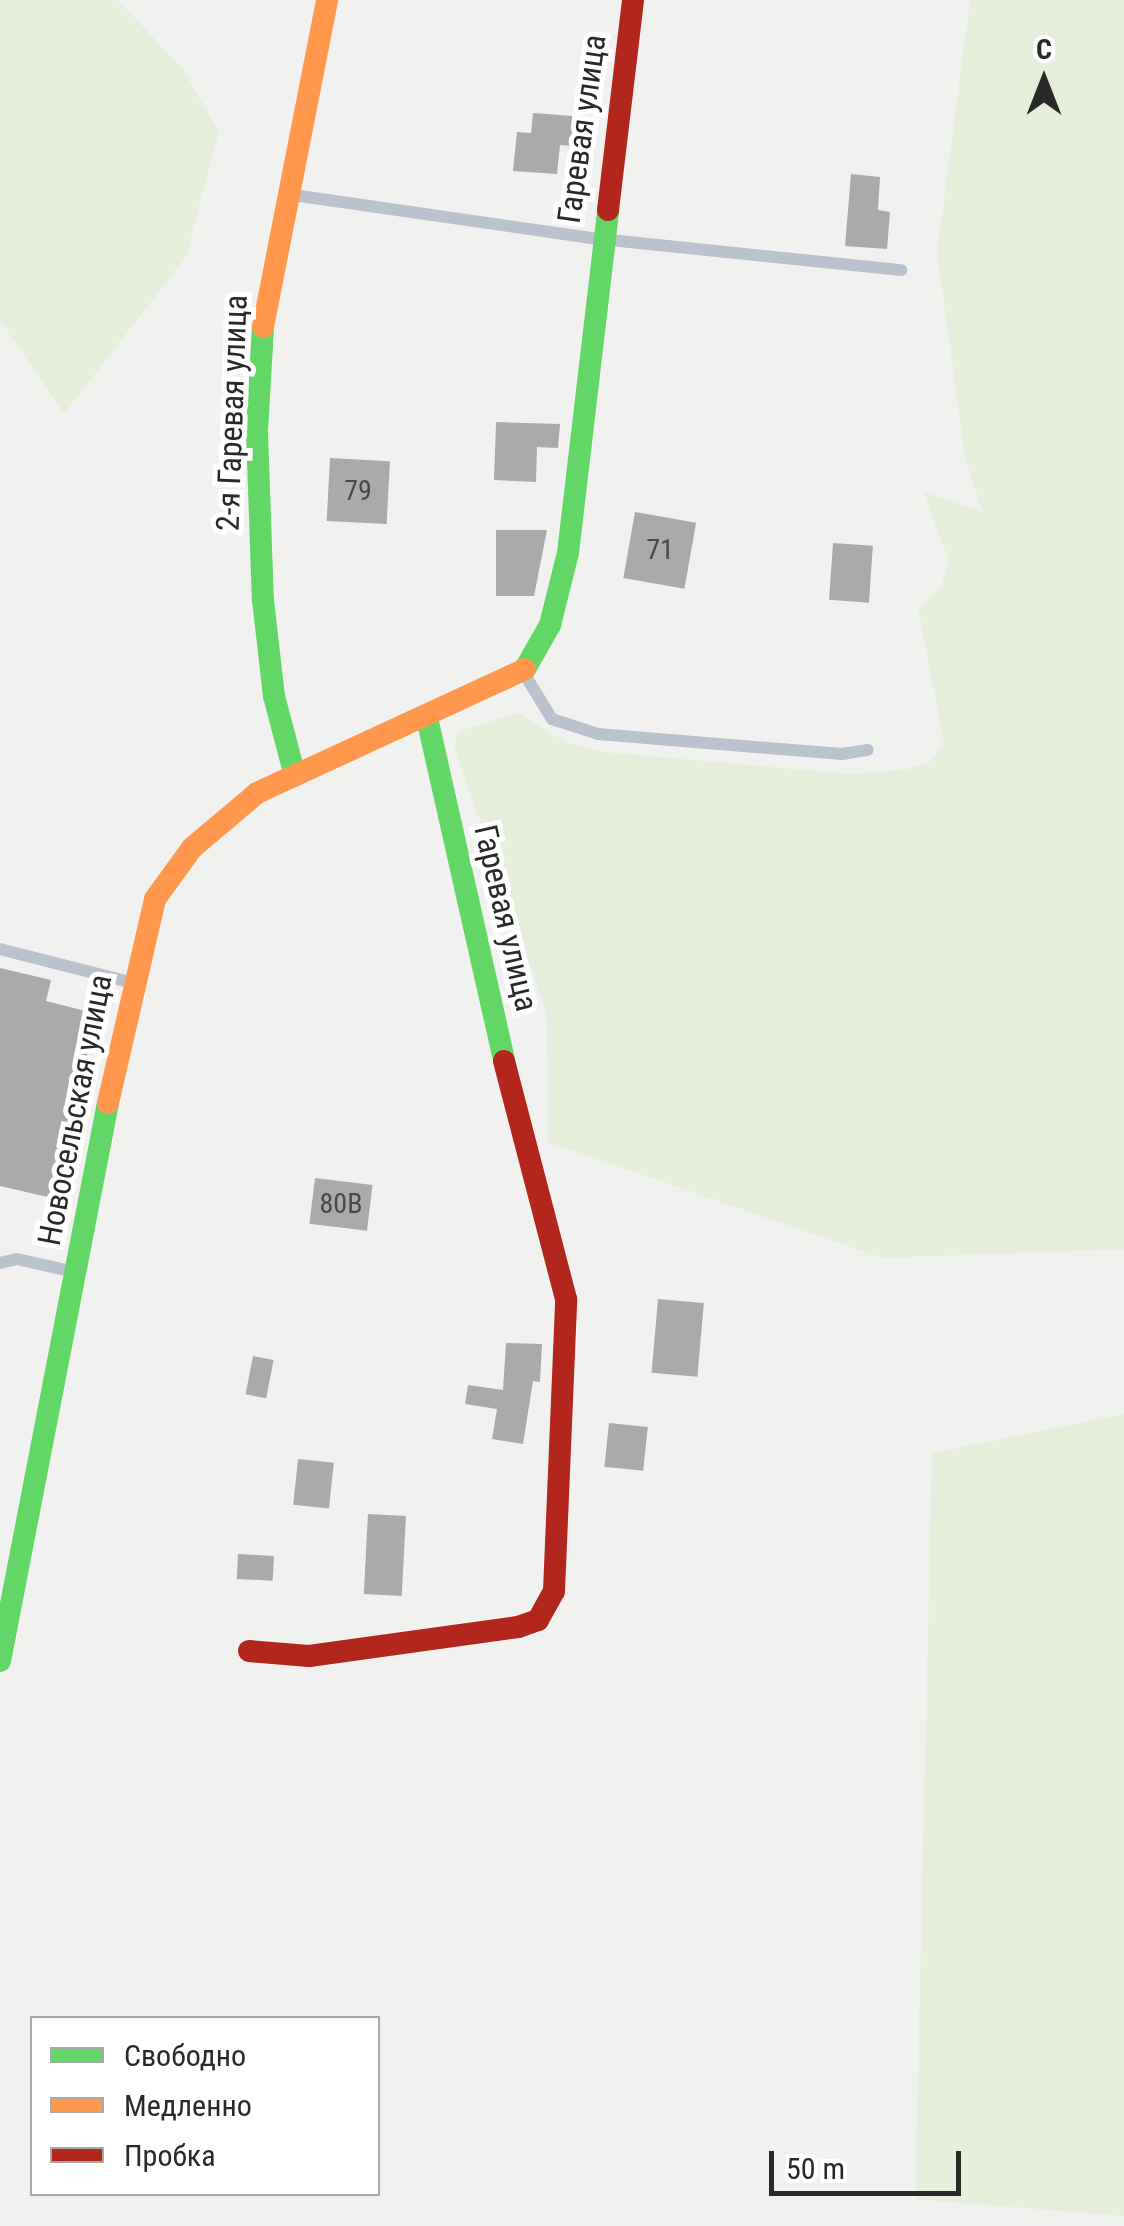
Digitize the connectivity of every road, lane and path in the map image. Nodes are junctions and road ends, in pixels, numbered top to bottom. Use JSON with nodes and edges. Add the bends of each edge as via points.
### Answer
{"nodes":[{"id":1,"x":327,"y":0,"type":"edge"},
{"id":2,"x":632,"y":0,"type":"edge"},
{"id":3,"x":285,"y":194,"type":"junction"},
{"id":4,"x":600,"y":238,"type":"junction"},
{"id":5,"x":902,"y":270,"type":"dead end"},
{"id":6,"x":524,"y":670,"type":"junction"},
{"id":7,"x":426,"y":718,"type":"junction"},
{"id":8,"x":868,"y":750,"type":"dead end"},
{"id":9,"x":294,"y":772,"type":"junction"},
{"id":10,"x":0,"y":949,"type":"edge"},
{"id":11,"x":132,"y":982,"type":"junction"},
{"id":12,"x":0,"y":1263,"type":"edge"},
{"id":13,"x":78,"y":1272,"type":"junction"},
{"id":14,"x":249,"y":1651,"type":"dead end"},
{"id":15,"x":0,"y":1662,"type":"edge"}],
"edges":[{"from":1,"to":3,"type":"street","name":"2-я Гаревая улица"},
{"from":2,"to":4,"type":"street","name":"Гаревая улица"},
{"from":3,"to":4,"type":"lane"},
{"from":3,"to":9,"type":"street","name":"2-я Гаревая улица","via":[[263,321],[259,541],[274,696]]},
{"from":4,"to":5,"type":"lane"},
{"from":4,"to":6,"type":"street","name":"Гаревая улица","via":[[568,552],[550,625]]},
{"from":6,"to":7,"type":"street"},
{"from":6,"to":8,"type":"lane","via":[[552,719],[584,731],[842,754]]},
{"from":7,"to":9,"type":"street","name":"Новосельская улица"},
{"from":7,"to":14,"type":"street","name":"Гаревая улица","via":[[473,940],[560,1258],[566,1358],[554,1591],[538,1620],[518,1627],[309,1656]]},
{"from":9,"to":11,"type":"street","name":"Новосельская улица","via":[[228,814],[172,871],[156,899]]},
{"from":10,"to":11,"type":"lane"},
{"from":11,"to":13,"type":"street","name":"Новосельская улица"},
{"from":12,"to":13,"type":"lane","via":[[17,1259]]},
{"from":13,"to":15,"type":"street","name":"Новосельская улица"}]}
